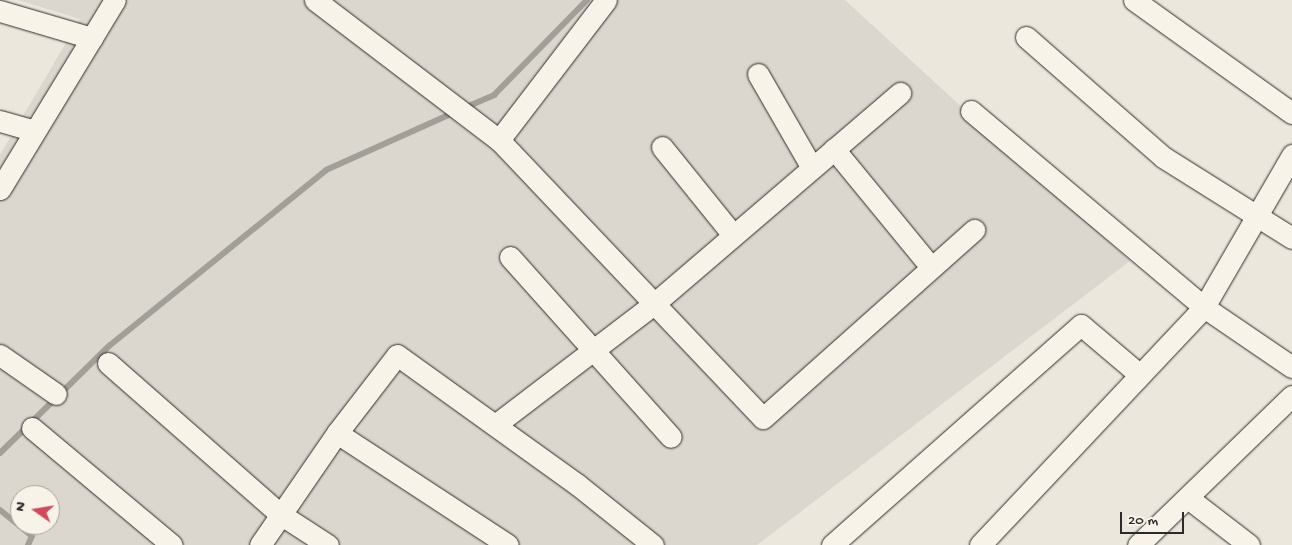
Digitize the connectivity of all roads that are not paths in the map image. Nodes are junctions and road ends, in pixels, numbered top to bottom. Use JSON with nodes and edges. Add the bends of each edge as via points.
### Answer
{"nodes":[{"id":1,"x":115,"y":0,"type":"edge"},
{"id":2,"x":315,"y":0,"type":"edge"},
{"id":3,"x":606,"y":0,"type":"edge"},
{"id":4,"x":1134,"y":0,"type":"edge"},
{"id":5,"x":0,"y":11,"type":"edge"},
{"id":6,"x":1026,"y":37,"type":"dead end"},
{"id":7,"x":92,"y":38,"type":"junction"},
{"id":8,"x":758,"y":74,"type":"dead end"},
{"id":9,"x":900,"y":93,"type":"dead end"},
{"id":10,"x":971,"y":111,"type":"dead end"},
{"id":11,"x":1292,"y":113,"type":"edge"},
{"id":12,"x":0,"y":121,"type":"edge"},
{"id":13,"x":35,"y":131,"type":"junction"},
{"id":14,"x":499,"y":140,"type":"junction"},
{"id":15,"x":662,"y":147,"type":"dead end"},
{"id":16,"x":834,"y":149,"type":"junction"},
{"id":17,"x":1292,"y":154,"type":"edge"},
{"id":18,"x":812,"y":168,"type":"junction"},
{"id":19,"x":0,"y":189,"type":"edge"},
{"id":20,"x":1258,"y":218,"type":"junction"},
{"id":21,"x":974,"y":230,"type":"dead end"},
{"id":22,"x":733,"y":235,"type":"junction"},
{"id":23,"x":1292,"y":238,"type":"edge"},
{"id":24,"x":510,"y":257,"type":"dead end"},
{"id":25,"x":931,"y":267,"type":"junction"},
{"id":26,"x":655,"y":302,"type":"junction"},
{"id":27,"x":1204,"y":308,"type":"junction"},
{"id":28,"x":593,"y":350,"type":"junction"},
{"id":29,"x":0,"y":355,"type":"edge"},
{"id":30,"x":108,"y":363,"type":"dead end"},
{"id":31,"x":1292,"y":367,"type":"edge"},
{"id":32,"x":1140,"y":375,"type":"junction"},
{"id":33,"x":56,"y":394,"type":"dead end"},
{"id":34,"x":1292,"y":396,"type":"edge"},
{"id":35,"x":495,"y":425,"type":"junction"},
{"id":36,"x":32,"y":428,"type":"dead end"},
{"id":37,"x":338,"y":433,"type":"junction"},
{"id":38,"x":671,"y":437,"type":"dead end"},
{"id":39,"x":1188,"y":498,"type":"junction"},
{"id":40,"x":280,"y":514,"type":"junction"},
{"id":41,"x":172,"y":545,"type":"edge"},
{"id":42,"x":260,"y":545,"type":"edge"},
{"id":43,"x":328,"y":545,"type":"edge"},
{"id":44,"x":508,"y":545,"type":"edge"},
{"id":45,"x":653,"y":545,"type":"edge"},
{"id":46,"x":832,"y":545,"type":"edge"},
{"id":47,"x":980,"y":545,"type":"edge"},
{"id":48,"x":1138,"y":545,"type":"edge"},
{"id":49,"x":1249,"y":545,"type":"edge"}],
"edges":[{"from":1,"to":7,"type":"street"},
{"from":2,"to":14,"type":"street"},
{"from":3,"to":14,"type":"street"},
{"from":4,"to":11,"type":"street"},
{"from":5,"to":7,"type":"street"},
{"from":6,"to":20,"type":"street","via":[[1163,157]]},
{"from":7,"to":13,"type":"street"},
{"from":8,"to":18,"type":"street"},
{"from":9,"to":16,"type":"street"},
{"from":10,"to":27,"type":"street"},
{"from":12,"to":13,"type":"street"},
{"from":13,"to":19,"type":"street"},
{"from":14,"to":26,"type":"street"},
{"from":15,"to":22,"type":"street"},
{"from":16,"to":18,"type":"street"},
{"from":16,"to":25,"type":"street"},
{"from":17,"to":20,"type":"street"},
{"from":18,"to":22,"type":"street"},
{"from":20,"to":23,"type":"street"},
{"from":20,"to":27,"type":"street"},
{"from":21,"to":25,"type":"street"},
{"from":22,"to":26,"type":"street"},
{"from":24,"to":28,"type":"street"},
{"from":25,"to":26,"type":"street","via":[[763,418]]},
{"from":26,"to":28,"type":"street"},
{"from":27,"to":31,"type":"street"},
{"from":27,"to":32,"type":"street"},
{"from":28,"to":35,"type":"street"},
{"from":28,"to":38,"type":"street"},
{"from":29,"to":33,"type":"street"},
{"from":30,"to":40,"type":"street"},
{"from":32,"to":46,"type":"street","via":[[1081,325]]},
{"from":32,"to":47,"type":"street"},
{"from":34,"to":39,"type":"street"},
{"from":35,"to":37,"type":"street","via":[[397,355]]},
{"from":35,"to":45,"type":"street"},
{"from":36,"to":41,"type":"street"},
{"from":37,"to":40,"type":"street"},
{"from":37,"to":44,"type":"street"},
{"from":39,"to":48,"type":"street"},
{"from":39,"to":49,"type":"street"},
{"from":40,"to":42,"type":"street"},
{"from":40,"to":43,"type":"street"}]}
